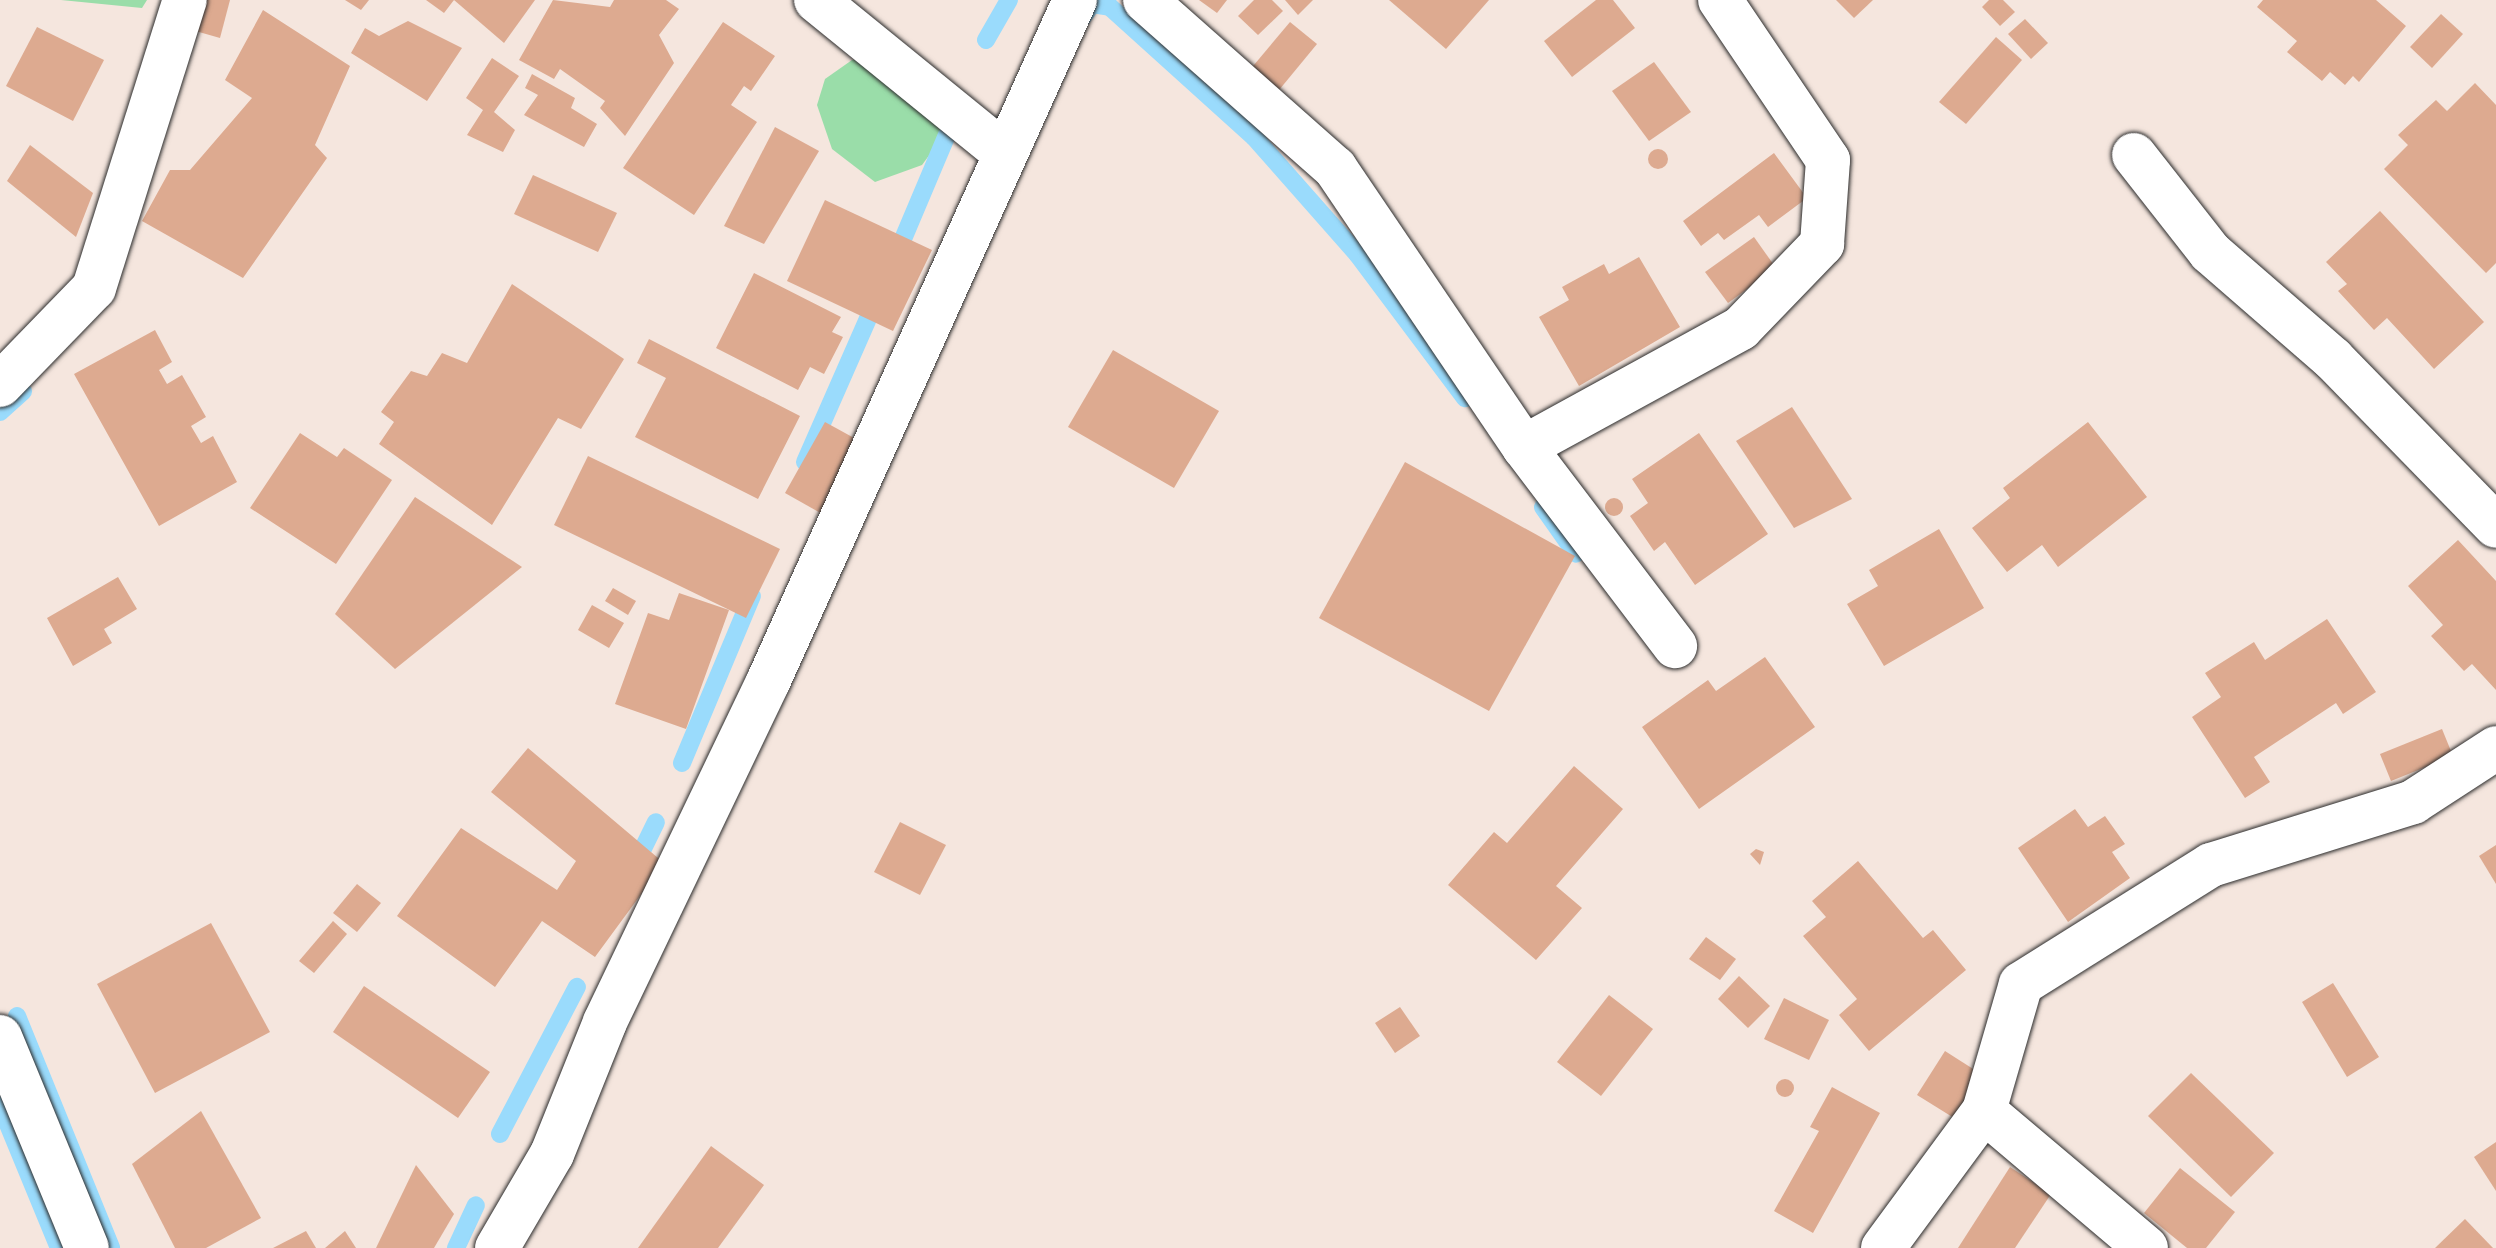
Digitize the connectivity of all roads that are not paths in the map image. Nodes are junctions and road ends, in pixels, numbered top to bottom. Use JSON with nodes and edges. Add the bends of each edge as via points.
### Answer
{"nodes":[{"id":1,"x":185,"y":0,"type":"edge"},
{"id":2,"x":816,"y":0,"type":"edge"},
{"id":3,"x":1075,"y":0,"type":"edge"},
{"id":4,"x":1145,"y":0,"type":"edge"},
{"id":5,"x":1720,"y":0,"type":"edge"},
{"id":6,"x":1004,"y":153,"type":"junction"},
{"id":7,"x":2134,"y":155,"type":"dead end"},
{"id":8,"x":0,"y":385,"type":"edge"},
{"id":9,"x":1524,"y":447,"type":"junction"},
{"id":10,"x":2496,"y":526,"type":"edge"},
{"id":11,"x":1675,"y":646,"type":"dead end"},
{"id":12,"x":2496,"y":748,"type":"edge"},
{"id":13,"x":0,"y":1037,"type":"edge"},
{"id":14,"x":1984,"y":1111,"type":"junction"},
{"id":15,"x":87,"y":1248,"type":"edge"},
{"id":16,"x":497,"y":1248,"type":"edge"},
{"id":17,"x":1883,"y":1248,"type":"edge"},
{"id":18,"x":2146,"y":1248,"type":"edge"}],
"edges":[{"from":1,"to":8,"type":"street","via":[[94,288]]},
{"from":2,"to":6,"type":"street"},
{"from":3,"to":6,"type":"street"},
{"from":4,"to":9,"type":"street","via":[[1335,168]]},
{"from":5,"to":9,"type":"street","via":[[1828,160],[1822,244],[1741,328]]},
{"from":6,"to":16,"type":"street","via":[[768,682],[605,1022],[552,1154]]},
{"from":7,"to":10,"type":"street","via":[[2210,252],[2333,359]]},
{"from":9,"to":11,"type":"street"},
{"from":12,"to":14,"type":"street","via":[[2413,802],[2211,865],[2021,984]]},
{"from":13,"to":15,"type":"street"},
{"from":14,"to":17,"type":"street"},
{"from":14,"to":18,"type":"street"}]}
